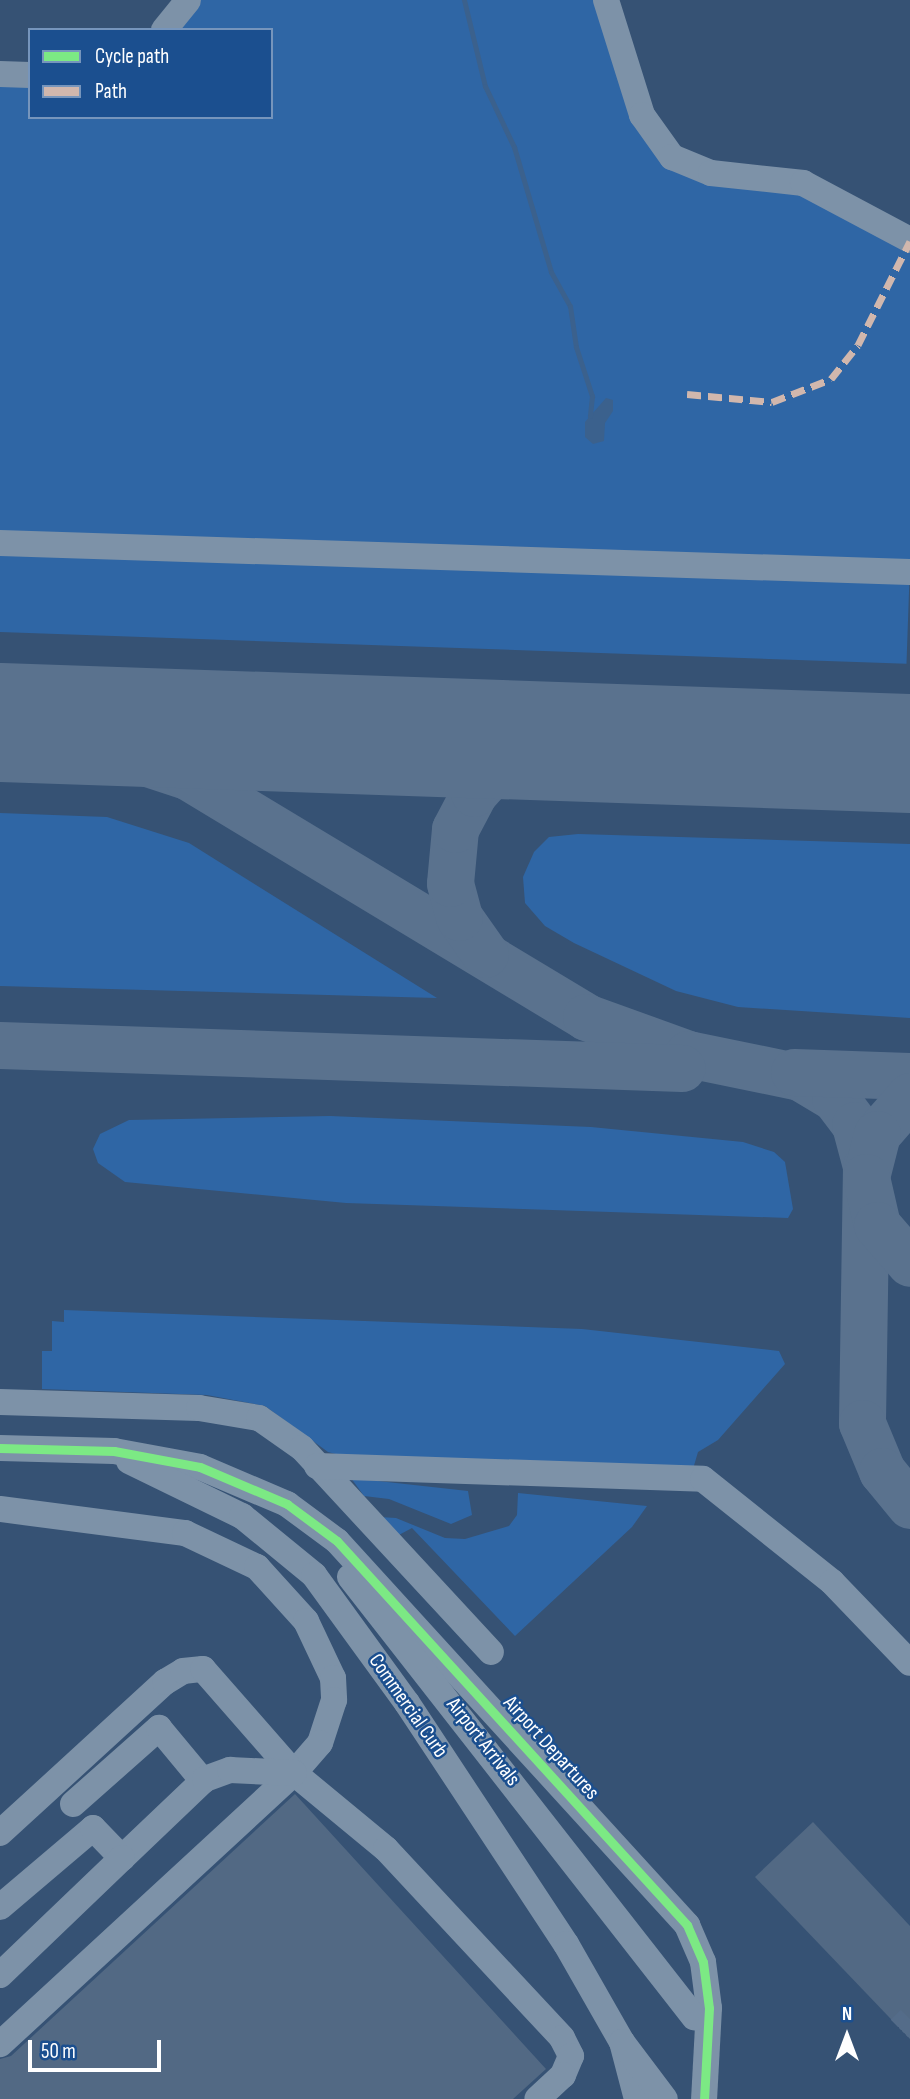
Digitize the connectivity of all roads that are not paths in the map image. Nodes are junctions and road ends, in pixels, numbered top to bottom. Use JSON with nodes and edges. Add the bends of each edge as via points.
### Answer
{"nodes":[{"id":1,"x":188,"y":0,"type":"edge"},
{"id":2,"x":606,"y":0,"type":"edge"},
{"id":3,"x":166,"y":28,"type":"edge"},
{"id":4,"x":0,"y":74,"type":"edge"},
{"id":5,"x":28,"y":75,"type":"edge"},
{"id":6,"x":910,"y":240,"type":"edge"},
{"id":7,"x":0,"y":542,"type":"edge"},
{"id":8,"x":910,"y":572,"type":"edge"},
{"id":9,"x":0,"y":1402,"type":"edge"},
{"id":10,"x":0,"y":1448,"type":"edge"},
{"id":11,"x":114,"y":1451,"type":"junction"},
{"id":12,"x":317,"y":1466,"type":"junction"},
{"id":13,"x":249,"y":1488,"type":"junction"},
{"id":14,"x":0,"y":1509,"type":"edge"},
{"id":15,"x":491,"y":1652,"type":"dead end"},
{"id":16,"x":910,"y":1663,"type":"edge"},
{"id":17,"x":294,"y":1773,"type":"junction"},
{"id":18,"x":203,"y":1781,"type":"junction"},
{"id":19,"x":53,"y":1784,"type":"junction"},
{"id":20,"x":73,"y":1804,"type":"junction"},
{"id":21,"x":93,"y":1828,"type":"junction"},
{"id":22,"x":0,"y":1833,"type":"edge"},
{"id":23,"x":122,"y":1858,"type":"junction"},
{"id":24,"x":0,"y":1907,"type":"edge"},
{"id":25,"x":0,"y":1975,"type":"edge"},
{"id":26,"x":694,"y":2017,"type":"dead end"},
{"id":27,"x":622,"y":2042,"type":"junction"},
{"id":28,"x":0,"y":2043,"type":"edge"},
{"id":29,"x":537,"y":2099,"type":"edge"},
{"id":30,"x":637,"y":2099,"type":"edge"},
{"id":31,"x":665,"y":2099,"type":"edge"},
{"id":32,"x":704,"y":2099,"type":"edge"}],
"edges":[{"from":1,"to":3,"type":"street"},
{"from":2,"to":6,"type":"street","via":[[642,114],[672,157],[711,173],[803,183]]},
{"from":4,"to":5,"type":"street"},
{"from":7,"to":8,"type":"street"},
{"from":9,"to":12,"type":"street","via":[[231,1413],[268,1424]]},
{"from":10,"to":11,"type":"street","name":"Airport Departures"},
{"from":11,"to":13,"type":"street","name":"Airport Departures","via":[[200,1467]]},
{"from":11,"to":27,"type":"street","name":"Commercial Curb","via":[[148,1474],[242,1516],[314,1575],[501,1844]]},
{"from":12,"to":15,"type":"street"},
{"from":12,"to":16,"type":"street","via":[[703,1479],[832,1582]]},
{"from":13,"to":26,"type":"street","name":"Airport Arrivals","via":[[340,1565],[406,1641]]},
{"from":13,"to":32,"type":"street","name":"Airport Departures","via":[[287,1504],[337,1541],[687,1925],[703,1962],[709,2008]]},
{"from":14,"to":17,"type":"street","via":[[185,1533],[257,1567],[306,1621],[333,1678],[331,1723]]},
{"from":17,"to":18,"type":"street","via":[[230,1770]]},
{"from":17,"to":19,"type":"street","via":[[203,1669],[183,1671],[165,1682]]},
{"from":17,"to":28,"type":"street"},
{"from":17,"to":29,"type":"street","via":[[386,1849],[562,2038],[571,2056],[563,2075]]},
{"from":18,"to":20,"type":"street","via":[[159,1728]]},
{"from":18,"to":23,"type":"street"},
{"from":19,"to":20,"type":"street"},
{"from":19,"to":22,"type":"street"},
{"from":20,"to":21,"type":"street"},
{"from":21,"to":23,"type":"street"},
{"from":21,"to":24,"type":"street"},
{"from":23,"to":25,"type":"street"},
{"from":27,"to":30,"type":"street","name":"Commercial Curb"},
{"from":27,"to":31,"type":"street","name":"Commercial Curb"}]}
